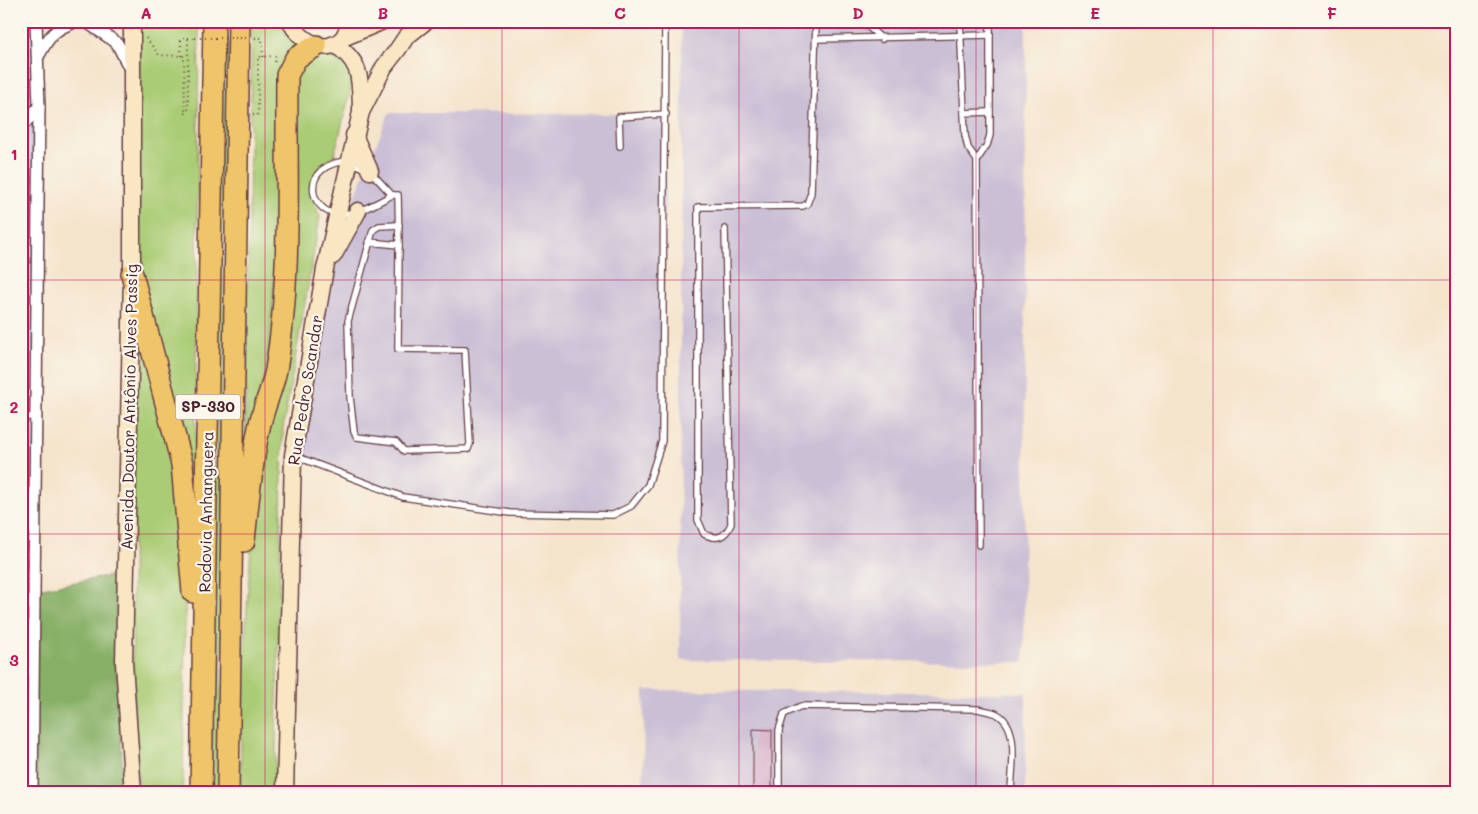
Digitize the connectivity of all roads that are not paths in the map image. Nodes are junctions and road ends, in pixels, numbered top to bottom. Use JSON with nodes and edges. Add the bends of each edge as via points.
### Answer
{"nodes":[{"id":1,"x":36,"y":21,"type":"edge"},
{"id":2,"x":132,"y":21,"type":"edge"},
{"id":3,"x":214,"y":21,"type":"edge"},
{"id":4,"x":290,"y":21,"type":"edge"},
{"id":5,"x":350,"y":21,"type":"edge"},
{"id":6,"x":383,"y":21,"type":"edge"},
{"id":7,"x":426,"y":21,"type":"edge"},
{"id":8,"x":665,"y":21,"type":"edge"},
{"id":9,"x":816,"y":21,"type":"edge"},
{"id":10,"x":862,"y":21,"type":"edge"},
{"id":11,"x":960,"y":21,"type":"edge"},
{"id":12,"x":990,"y":21,"type":"edge"},
{"id":13,"x":69,"y":22,"type":"edge"},
{"id":14,"x":88,"y":22,"type":"edge"},
{"id":15,"x":243,"y":30,"type":"edge"},
{"id":16,"x":990,"y":35,"type":"junction"},
{"id":17,"x":961,"y":36,"type":"junction"},
{"id":18,"x":816,"y":39,"type":"junction"},
{"id":19,"x":882,"y":39,"type":"junction"},
{"id":20,"x":331,"y":43,"type":"junction"},
{"id":21,"x":39,"y":56,"type":"junction"},
{"id":22,"x":132,"y":74,"type":"junction"},
{"id":23,"x":39,"y":107,"type":"junction"},
{"id":24,"x":361,"y":112,"type":"junction"},
{"id":25,"x":990,"y":112,"type":"junction"},
{"id":26,"x":964,"y":113,"type":"junction"},
{"id":27,"x":666,"y":114,"type":"junction"},
{"id":28,"x":21,"y":127,"type":"edge"},
{"id":29,"x":354,"y":135,"type":"junction"},
{"id":30,"x":620,"y":146,"type":"dead end"},
{"id":31,"x":977,"y":160,"type":"junction"},
{"id":32,"x":348,"y":161,"type":"junction"},
{"id":33,"x":370,"y":172,"type":"junction"},
{"id":34,"x":392,"y":195,"type":"junction"},
{"id":35,"x":358,"y":211,"type":"junction"},
{"id":36,"x":336,"y":214,"type":"junction"},
{"id":37,"x":399,"y":225,"type":"junction"},
{"id":38,"x":725,"y":229,"type":"dead end"},
{"id":39,"x":369,"y":242,"type":"junction"},
{"id":40,"x":399,"y":245,"type":"junction"},
{"id":41,"x":325,"y":269,"type":"junction"},
{"id":42,"x":132,"y":274,"type":"junction"},
{"id":43,"x":21,"y":417,"type":"edge"},
{"id":44,"x":36,"y":417,"type":"junction"},
{"id":45,"x":293,"y":455,"type":"junction"},
{"id":46,"x":979,"y":545,"type":"dead end"},
{"id":47,"x":229,"y":695,"type":"junction"},
{"id":48,"x":202,"y":719,"type":"junction"},
{"id":49,"x":32,"y":756,"type":"junction"},
{"id":50,"x":21,"y":767,"type":"edge"},
{"id":51,"x":32,"y":793,"type":"edge"},
{"id":52,"x":133,"y":793,"type":"edge"},
{"id":53,"x":201,"y":793,"type":"edge"},
{"id":54,"x":228,"y":793,"type":"edge"},
{"id":55,"x":285,"y":793,"type":"edge"},
{"id":56,"x":779,"y":793,"type":"edge"},
{"id":57,"x":1011,"y":793,"type":"edge"}],
"edges":[{"from":1,"to":21,"type":"street"},
{"from":2,"to":22,"type":"street","name":"Avenida Doutor Antônio Alves Passig"},
{"from":3,"to":48,"type":"highway","name":"Rodovia Anhanguera","number":"SP-330"},
{"from":4,"to":20,"type":"street","name":"Rua Pedro Scandar","via":[[303,39]]},
{"from":5,"to":20,"type":"street"},
{"from":6,"to":20,"type":"street"},
{"from":7,"to":24,"type":"street","name":"Rua Pedro Scandar","via":[[406,38],[384,67]]},
{"from":8,"to":27,"type":"lane"},
{"from":9,"to":18,"type":"lane"},
{"from":10,"to":19,"type":"lane"},
{"from":11,"to":17,"type":"lane"},
{"from":12,"to":16,"type":"lane"},
{"from":13,"to":14,"type":"street"},
{"from":13,"to":21,"type":"street","via":[[47,40]]},
{"from":14,"to":22,"type":"street","via":[[117,43]]},
{"from":15,"to":47,"type":"highway","name":"Rodovia Anhanguera","number":"SP-330"},
{"from":16,"to":17,"type":"lane"},
{"from":16,"to":25,"type":"lane"},
{"from":17,"to":19,"type":"lane"},
{"from":17,"to":26,"type":"lane"},
{"from":18,"to":19,"type":"lane"},
{"from":18,"to":38,"type":"lane","via":[[811,194],[807,204],[698,207],[698,520],[704,534],[713,538],[721,537],[730,524]]},
{"from":20,"to":24,"type":"street","name":"Rua Pedro Scandar","via":[[347,52],[357,66]]},
{"from":20,"to":47,"type":"highway","via":[[296,58],[287,75],[282,318],[275,371],[254,458]]},
{"from":21,"to":23,"type":"street"},
{"from":22,"to":42,"type":"street","name":"Avenida Doutor Antônio Alves Passig"},
{"from":23,"to":28,"type":"street"},
{"from":23,"to":44,"type":"street"},
{"from":24,"to":29,"type":"street","name":"Rua Pedro Scandar"},
{"from":25,"to":26,"type":"lane"},
{"from":25,"to":31,"type":"lane","via":[[988,145]]},
{"from":26,"to":31,"type":"lane","via":[[968,148]]},
{"from":27,"to":30,"type":"lane","via":[[619,117]]},
{"from":27,"to":45,"type":"lane","via":[[662,441],[648,485],[631,506],[613,515],[510,513],[438,504],[403,497]]},
{"from":29,"to":32,"type":"street","name":"Rua Pedro Scandar"},
{"from":29,"to":33,"type":"street"},
{"from":31,"to":46,"type":"lane"},
{"from":32,"to":33,"type":"lane"},
{"from":32,"to":36,"type":"street","name":"Rua Pedro Scandar"},
{"from":32,"to":36,"type":"lane","via":[[333,162],[324,167],[314,181],[317,200],[327,211]]},
{"from":33,"to":34,"type":"lane"},
{"from":34,"to":35,"type":"lane"},
{"from":34,"to":37,"type":"lane","via":[[398,195]]},
{"from":35,"to":36,"type":"lane"},
{"from":35,"to":41,"type":"street"},
{"from":36,"to":41,"type":"street","name":"Rua Pedro Scandar"},
{"from":37,"to":39,"type":"lane","via":[[375,227]]},
{"from":37,"to":40,"type":"lane"},
{"from":39,"to":40,"type":"lane"},
{"from":39,"to":40,"type":"lane","via":[[348,321],[350,397],[357,437],[396,442],[404,451],[468,449],[465,350],[398,350]]},
{"from":41,"to":45,"type":"street","name":"Rua Pedro Scandar"},
{"from":42,"to":48,"type":"highway","via":[[182,464]]},
{"from":42,"to":52,"type":"street","name":"Avenida Doutor Antônio Alves Passig","via":[[124,663]]},
{"from":43,"to":44,"type":"lane"},
{"from":44,"to":49,"type":"street"},
{"from":45,"to":55,"type":"street","name":"Rua Pedro Scandar"},
{"from":47,"to":54,"type":"highway","name":"Rodovia Anhanguera","number":"SP-330"},
{"from":48,"to":53,"type":"highway","name":"Rodovia Anhanguera","number":"SP-330"},
{"from":49,"to":50,"type":"street"},
{"from":49,"to":51,"type":"street"},
{"from":56,"to":57,"type":"lane","via":[[779,730],[784,714],[801,706],[978,709],[998,714],[1008,725],[1012,739]]}]}
